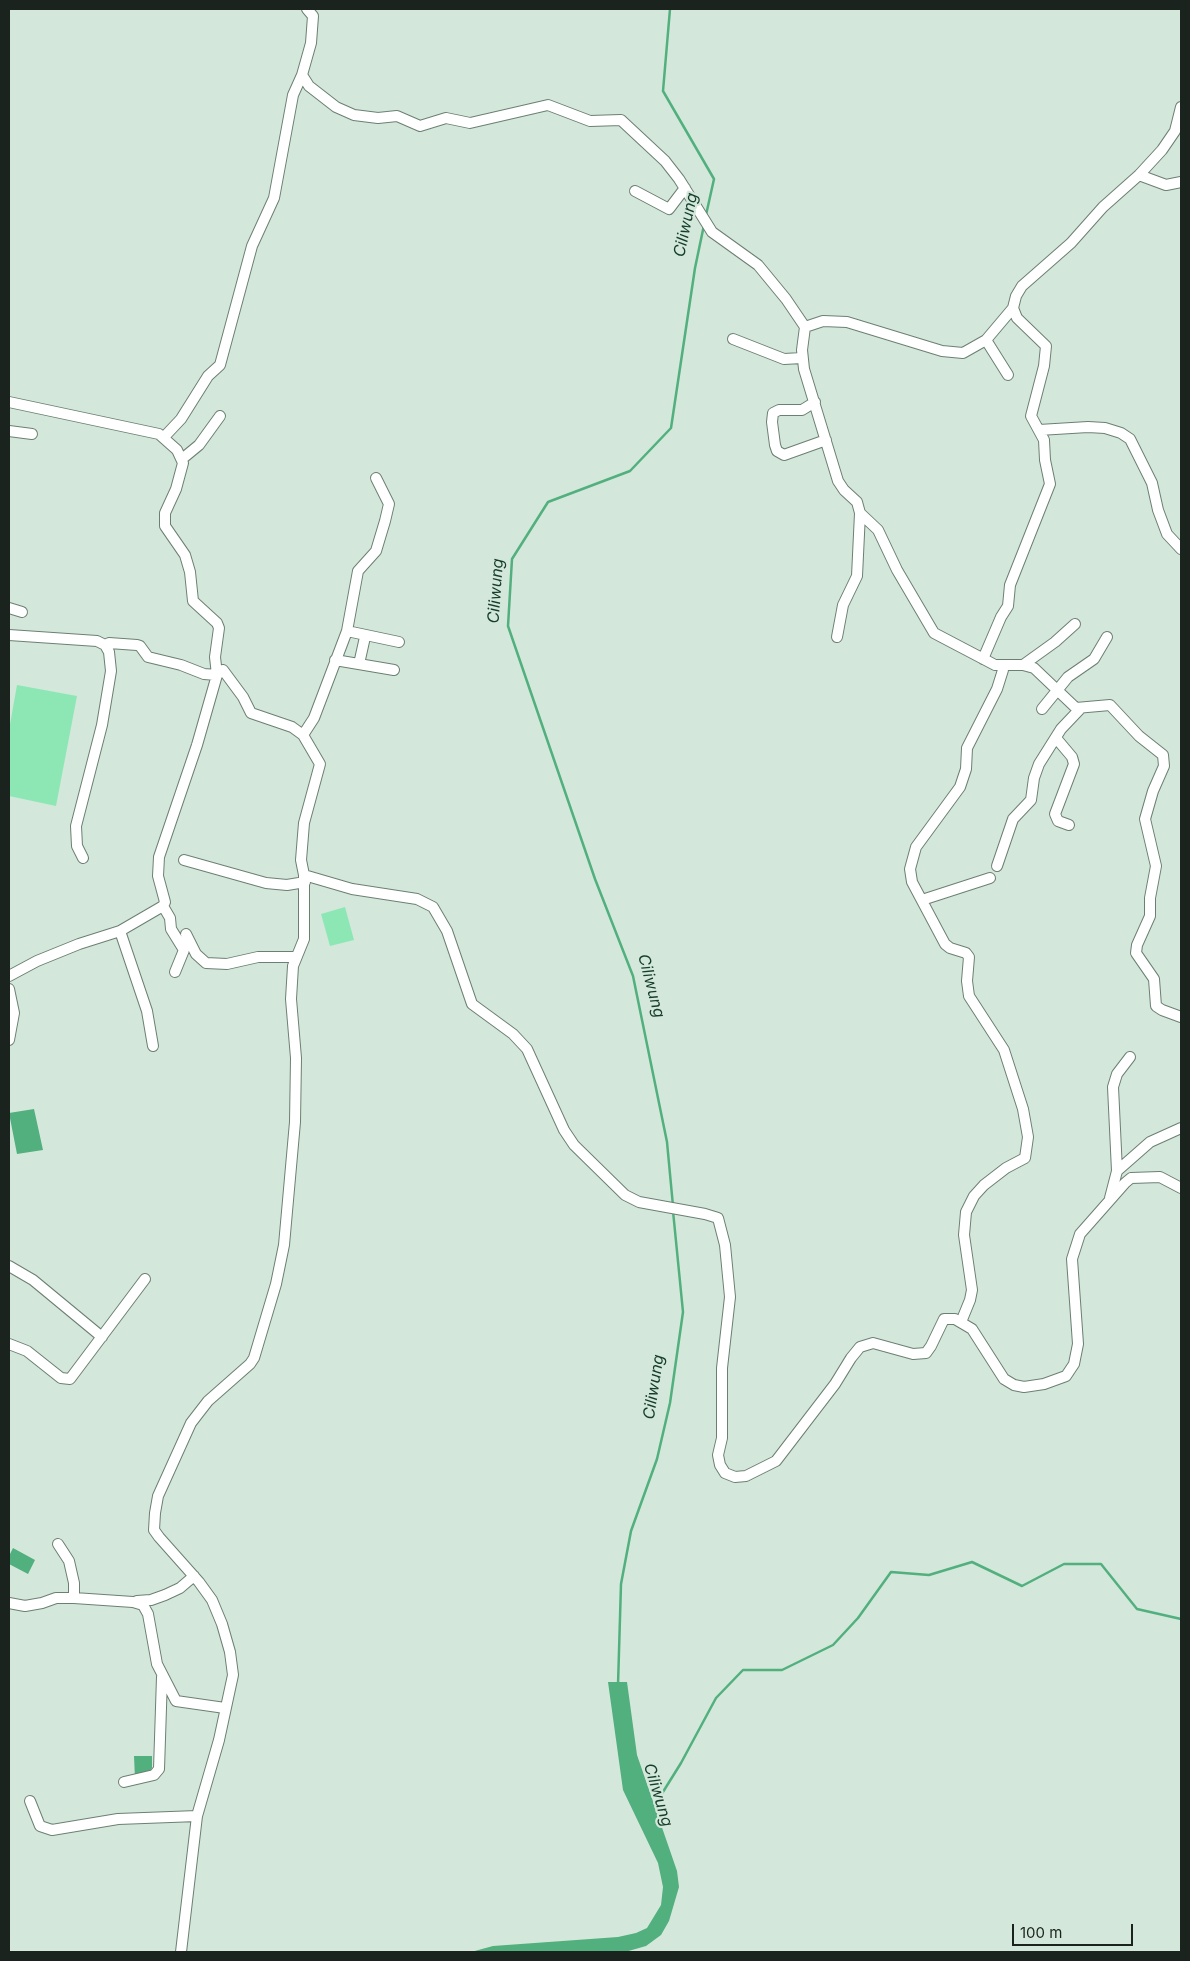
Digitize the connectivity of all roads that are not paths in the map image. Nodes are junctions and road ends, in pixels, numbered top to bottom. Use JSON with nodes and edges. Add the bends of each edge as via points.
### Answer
{"nodes":[{"id":1,"x":308,"y":9,"type":"edge"},
{"id":2,"x":302,"y":75,"type":"junction"},
{"id":3,"x":1181,"y":106,"type":"edge"},
{"id":4,"x":1139,"y":175,"type":"junction"},
{"id":5,"x":1181,"y":182,"type":"edge"},
{"id":6,"x":685,"y":188,"type":"junction"},
{"id":7,"x":635,"y":192,"type":"dead end"},
{"id":8,"x":1013,"y":308,"type":"junction"},
{"id":9,"x":804,"y":327,"type":"junction"},
{"id":10,"x":734,"y":339,"type":"dead end"},
{"id":11,"x":986,"y":340,"type":"junction"},
{"id":12,"x":802,"y":358,"type":"junction"},
{"id":13,"x":1008,"y":375,"type":"dead end"},
{"id":14,"x":9,"y":402,"type":"edge"},
{"id":15,"x":815,"y":402,"type":"junction"},
{"id":16,"x":220,"y":416,"type":"dead end"},
{"id":17,"x":1039,"y":430,"type":"junction"},
{"id":18,"x":9,"y":431,"type":"edge"},
{"id":19,"x":32,"y":434,"type":"dead end"},
{"id":20,"x":165,"y":436,"type":"junction"},
{"id":21,"x":826,"y":440,"type":"junction"},
{"id":22,"x":182,"y":459,"type":"junction"},
{"id":23,"x":376,"y":478,"type":"dead end"},
{"id":24,"x":860,"y":513,"type":"junction"},
{"id":25,"x":1181,"y":550,"type":"edge"},
{"id":26,"x":9,"y":608,"type":"edge"},
{"id":27,"x":22,"y":612,"type":"dead end"},
{"id":28,"x":1075,"y":624,"type":"dead end"},
{"id":29,"x":346,"y":631,"type":"junction"},
{"id":30,"x":9,"y":635,"type":"edge"},
{"id":31,"x":365,"y":637,"type":"junction"},
{"id":32,"x":837,"y":637,"type":"dead end"},
{"id":33,"x":1107,"y":637,"type":"dead end"},
{"id":34,"x":399,"y":642,"type":"dead end"},
{"id":35,"x":105,"y":645,"type":"junction"},
{"id":36,"x":983,"y":659,"type":"junction"},
{"id":37,"x":335,"y":660,"type":"junction"},
{"id":38,"x":358,"y":664,"type":"junction"},
{"id":39,"x":1023,"y":665,"type":"junction"},
{"id":40,"x":1001,"y":666,"type":"junction"},
{"id":41,"x":394,"y":670,"type":"dead end"},
{"id":42,"x":217,"y":675,"type":"junction"},
{"id":43,"x":1058,"y":691,"type":"junction"},
{"id":44,"x":1042,"y":709,"type":"dead end"},
{"id":45,"x":1080,"y":709,"type":"junction"},
{"id":46,"x":303,"y":735,"type":"junction"},
{"id":47,"x":1056,"y":738,"type":"junction"},
{"id":48,"x":1070,"y":825,"type":"dead end"},
{"id":49,"x":83,"y":858,"type":"dead end"},
{"id":50,"x":184,"y":860,"type":"dead end"},
{"id":51,"x":997,"y":866,"type":"dead end"},
{"id":52,"x":304,"y":878,"type":"junction"},
{"id":53,"x":990,"y":878,"type":"dead end"},
{"id":54,"x":922,"y":900,"type":"junction"},
{"id":55,"x":163,"y":906,"type":"junction"},
{"id":56,"x":120,"y":931,"type":"junction"},
{"id":57,"x":186,"y":934,"type":"dead end"},
{"id":58,"x":296,"y":957,"type":"junction"},
{"id":59,"x":176,"y":972,"type":"dead end"},
{"id":60,"x":9,"y":976,"type":"edge"},
{"id":61,"x":9,"y":989,"type":"edge"},
{"id":62,"x":1181,"y":1017,"type":"edge"},
{"id":63,"x":9,"y":1040,"type":"edge"},
{"id":64,"x":153,"y":1046,"type":"dead end"},
{"id":65,"x":1130,"y":1057,"type":"dead end"},
{"id":66,"x":1181,"y":1128,"type":"edge"},
{"id":67,"x":1117,"y":1171,"type":"junction"},
{"id":68,"x":1181,"y":1188,"type":"edge"},
{"id":69,"x":1110,"y":1199,"type":"junction"},
{"id":70,"x":9,"y":1266,"type":"edge"},
{"id":71,"x":145,"y":1279,"type":"dead end"},
{"id":72,"x":961,"y":1322,"type":"junction"},
{"id":73,"x":102,"y":1338,"type":"junction"},
{"id":74,"x":9,"y":1344,"type":"edge"},
{"id":75,"x":58,"y":1544,"type":"dead end"},
{"id":76,"x":194,"y":1576,"type":"junction"},
{"id":77,"x":74,"y":1598,"type":"junction"},
{"id":78,"x":133,"y":1602,"type":"junction"},
{"id":79,"x":9,"y":1603,"type":"edge"},
{"id":80,"x":162,"y":1674,"type":"junction"},
{"id":81,"x":225,"y":1708,"type":"junction"},
{"id":82,"x":124,"y":1782,"type":"dead end"},
{"id":83,"x":30,"y":1801,"type":"dead end"},
{"id":84,"x":197,"y":1816,"type":"junction"},
{"id":85,"x":182,"y":1952,"type":"edge"}],
"edges":[{"from":1,"to":2,"type":"street","via":[[313,16],[311,43]]},
{"from":2,"to":6,"type":"street","via":[[309,86],[348,113],[378,118],[397,116],[420,126],[446,118],[470,123],[548,105],[590,121],[621,120],[665,161]]},
{"from":2,"to":20,"type":"street","via":[[293,95],[274,198],[252,246],[220,365],[208,376],[181,419]]},
{"from":3,"to":4,"type":"street","via":[[1178,124],[1166,145]]},
{"from":4,"to":5,"type":"street","via":[[1166,185]]},
{"from":4,"to":8,"type":"street","via":[[1071,243],[1022,286]]},
{"from":6,"to":7,"type":"street","via":[[669,209]]},
{"from":6,"to":9,"type":"street","via":[[712,232],[758,265]]},
{"from":8,"to":11,"type":"street"},
{"from":8,"to":17,"type":"street","via":[[1019,322],[1046,346],[1031,414]]},
{"from":9,"to":11,"type":"street","via":[[822,321],[853,323],[956,353],[968,351]]},
{"from":9,"to":12,"type":"street"},
{"from":10,"to":12,"type":"street","via":[[784,359]]},
{"from":11,"to":13,"type":"street"},
{"from":12,"to":15,"type":"street"},
{"from":14,"to":20,"type":"street"},
{"from":15,"to":21,"type":"street"},
{"from":15,"to":21,"type":"street","via":[[802,410],[773,413],[775,445],[784,455]]},
{"from":16,"to":22,"type":"street","via":[[198,445]]},
{"from":17,"to":25,"type":"street","via":[[1105,428],[1130,439],[1152,483],[1167,534]]},
{"from":17,"to":36,"type":"street","via":[[1044,440],[1050,488],[1010,586],[1008,606]]},
{"from":18,"to":19,"type":"street"},
{"from":20,"to":22,"type":"street"},
{"from":21,"to":24,"type":"street","via":[[838,481],[857,502]]},
{"from":22,"to":42,"type":"street","via":[[184,463],[176,489],[165,513],[165,526],[185,555],[194,601],[220,628],[215,657]]},
{"from":23,"to":29,"type":"street","via":[[389,504],[376,551],[358,571]]},
{"from":24,"to":32,"type":"street","via":[[857,576],[843,605]]},
{"from":24,"to":36,"type":"street","via":[[878,530],[904,585],[934,633]]},
{"from":26,"to":27,"type":"street"},
{"from":28,"to":39,"type":"street"},
{"from":29,"to":31,"type":"street"},
{"from":29,"to":37,"type":"street"},
{"from":30,"to":35,"type":"street","via":[[97,641]]},
{"from":31,"to":34,"type":"street"},
{"from":31,"to":38,"type":"street"},
{"from":33,"to":43,"type":"street","via":[[1094,659],[1068,677]]},
{"from":35,"to":42,"type":"street","via":[[137,644],[148,657]]},
{"from":35,"to":49,"type":"street","via":[[110,658],[110,682],[76,826]]},
{"from":36,"to":40,"type":"street"},
{"from":37,"to":38,"type":"street"},
{"from":37,"to":46,"type":"street","via":[[314,718]]},
{"from":38,"to":41,"type":"street"},
{"from":39,"to":40,"type":"street"},
{"from":39,"to":43,"type":"street","via":[[1038,672]]},
{"from":40,"to":54,"type":"street","via":[[1003,670],[997,689],[966,748],[966,769],[960,787],[913,853],[911,875]]},
{"from":42,"to":46,"type":"street","via":[[223,670],[251,713]]},
{"from":42,"to":55,"type":"street","via":[[159,857],[158,876],[165,902]]},
{"from":43,"to":44,"type":"street"},
{"from":43,"to":45,"type":"street"},
{"from":45,"to":47,"type":"street"},
{"from":45,"to":62,"type":"street","via":[[1110,704],[1164,758],[1145,818],[1156,866],[1150,916],[1136,953],[1154,979],[1156,1006]]},
{"from":46,"to":52,"type":"street","via":[[320,764],[304,823]]},
{"from":47,"to":48,"type":"street","via":[[1074,764],[1055,814],[1058,821]]},
{"from":47,"to":51,"type":"street","via":[[1036,773],[1031,800],[1013,819]]},
{"from":50,"to":52,"type":"street","via":[[266,883],[287,885]]},
{"from":52,"to":58,"type":"street","via":[[304,939]]},
{"from":52,"to":72,"type":"street","via":[[352,890],[417,899],[433,907],[450,937],[470,1000],[527,1048],[574,1146],[625,1195],[639,1202],[718,1218],[727,1258],[730,1297],[722,1368],[722,1438],[718,1455],[722,1470],[729,1476],[753,1474],[782,1455],[864,1344],[922,1354],[931,1346],[944,1319]]},
{"from":53,"to":54,"type":"street"},
{"from":54,"to":72,"type":"street","via":[[945,944],[969,957],[969,996],[1004,1050],[1023,1109],[1028,1137],[1025,1158],[984,1185],[966,1212],[964,1235],[972,1290]]},
{"from":55,"to":56,"type":"street"},
{"from":55,"to":59,"type":"street","via":[[170,918],[171,929],[184,950]]},
{"from":56,"to":60,"type":"street","via":[[86,941]]},
{"from":56,"to":64,"type":"street","via":[[147,1011]]},
{"from":57,"to":58,"type":"street","via":[[196,954],[206,963],[227,964],[258,957]]},
{"from":58,"to":76,"type":"street","via":[[291,1000],[296,1058],[295,1122],[284,1245],[276,1284],[254,1358],[208,1401],[191,1423],[158,1496],[155,1514],[154,1530]]},
{"from":61,"to":63,"type":"street","via":[[14,1013]]},
{"from":65,"to":67,"type":"street","via":[[1117,1074],[1113,1087]]},
{"from":66,"to":67,"type":"street","via":[[1150,1142]]},
{"from":67,"to":69,"type":"street"},
{"from":68,"to":69,"type":"street","via":[[1160,1177],[1137,1176],[1124,1183]]},
{"from":69,"to":72,"type":"street","via":[[1084,1229],[1074,1248],[1072,1268],[1078,1344],[1074,1364],[1066,1376],[1044,1384],[1014,1385],[1000,1372],[976,1333]]},
{"from":70,"to":73,"type":"street","via":[[34,1280]]},
{"from":71,"to":73,"type":"street"},
{"from":73,"to":74,"type":"street","via":[[66,1380],[27,1351]]},
{"from":75,"to":77,"type":"street","via":[[69,1561]]},
{"from":76,"to":78,"type":"street","via":[[165,1595]]},
{"from":76,"to":81,"type":"street","via":[[212,1600],[230,1652],[233,1675]]},
{"from":77,"to":78,"type":"street"},
{"from":77,"to":79,"type":"street","via":[[56,1598],[25,1606]]},
{"from":78,"to":80,"type":"street","via":[[145,1608]]},
{"from":80,"to":81,"type":"street","via":[[179,1702]]},
{"from":80,"to":82,"type":"street","via":[[159,1769],[154,1775]]},
{"from":81,"to":84,"type":"street"},
{"from":83,"to":84,"type":"street","via":[[40,1826],[52,1830],[118,1819]]},
{"from":84,"to":85,"type":"street"}]}
